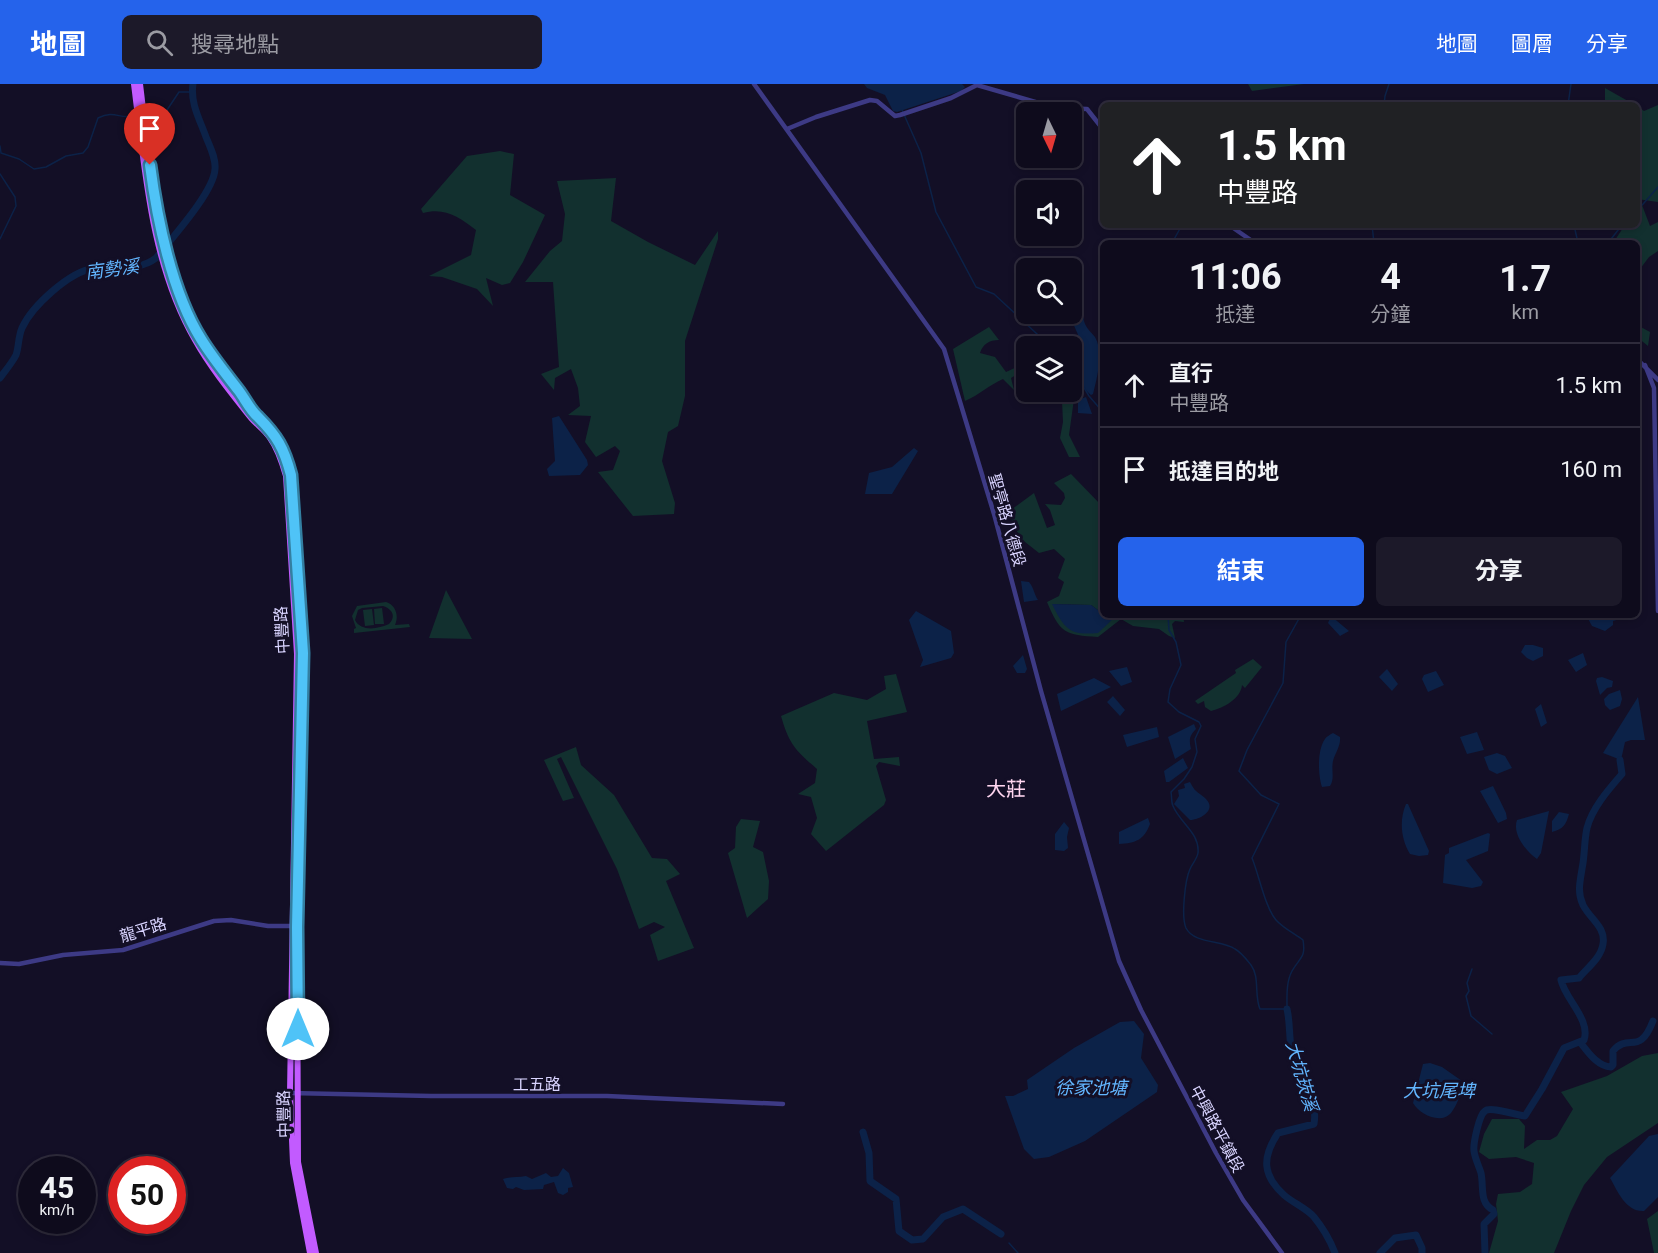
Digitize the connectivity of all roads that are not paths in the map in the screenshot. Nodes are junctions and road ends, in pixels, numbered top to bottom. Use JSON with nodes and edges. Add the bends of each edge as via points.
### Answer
{"nodes":[{"id":1,"x":134,"y":84,"type":"edge"},
{"id":2,"x":140,"y":84,"type":"edge"},
{"id":3,"x":754,"y":84,"type":"edge"},
{"id":4,"x":1100,"y":125,"type":"edge"},
{"id":5,"x":787,"y":129,"type":"junction"},
{"id":6,"x":144,"y":143,"type":"junction"},
{"id":7,"x":1233,"y":228,"type":"edge"},
{"id":8,"x":1251,"y":240,"type":"edge"},
{"id":9,"x":165,"y":255,"type":"junction"},
{"id":10,"x":1640,"y":361,"type":"edge"},
{"id":11,"x":1645,"y":365,"type":"junction"},
{"id":12,"x":1658,"y":380,"type":"edge"},
{"id":13,"x":1658,"y":611,"type":"edge"},
{"id":14,"x":291,"y":926,"type":"junction"},
{"id":15,"x":0,"y":963,"type":"edge"},
{"id":16,"x":1141,"y":1010,"type":"joint"},
{"id":17,"x":294,"y":1093,"type":"junction"},
{"id":18,"x":783,"y":1104,"type":"dead end"},
{"id":19,"x":295,"y":1149,"type":"junction"},
{"id":20,"x":310,"y":1253,"type":"edge"},
{"id":21,"x":316,"y":1253,"type":"edge"},
{"id":22,"x":1282,"y":1253,"type":"edge"}],
"edges":[{"from":1,"to":6,"type":"main road"},
{"from":2,"to":6,"type":"main road"},
{"from":3,"to":5,"type":"street","name":"聖亭路八德段"},
{"from":4,"to":5,"type":"street","via":[[1087,109],[1056,108],[977,85],[900,115],[895,116],[870,100]]},
{"from":5,"to":16,"type":"street","name":"聖亭路八德段","via":[[944,349],[994,514],[1108,928]]},
{"from":6,"to":9,"type":"main road","via":[[150,210]]},
{"from":7,"to":8,"type":"street"},
{"from":9,"to":14,"type":"main road","name":"中豐路","via":[[182,315],[196,342],[270,438],[286,476],[297,654]]},
{"from":9,"to":17,"type":"main road","name":"中豐路","via":[[201,339],[275,435],[291,475],[303,653]]},
{"from":10,"to":11,"type":"street"},
{"from":11,"to":12,"type":"street"},
{"from":11,"to":13,"type":"street","via":[[1654,388]]},
{"from":14,"to":15,"type":"street","name":"龍平路","via":[[214,921],[123,950]]},
{"from":14,"to":17,"type":"main road","name":"中豐路"},
{"from":16,"to":22,"type":"street","name":"中興路平鎮段","via":[[1243,1200]]},
{"from":17,"to":18,"type":"street","name":"工五路","via":[[607,1096]]},
{"from":17,"to":19,"type":"main road","name":"中豐路"},
{"from":19,"to":20,"type":"main road","name":"中豐路","via":[[293,1163]]},
{"from":19,"to":21,"type":"main road","name":"中豐路"}]}
